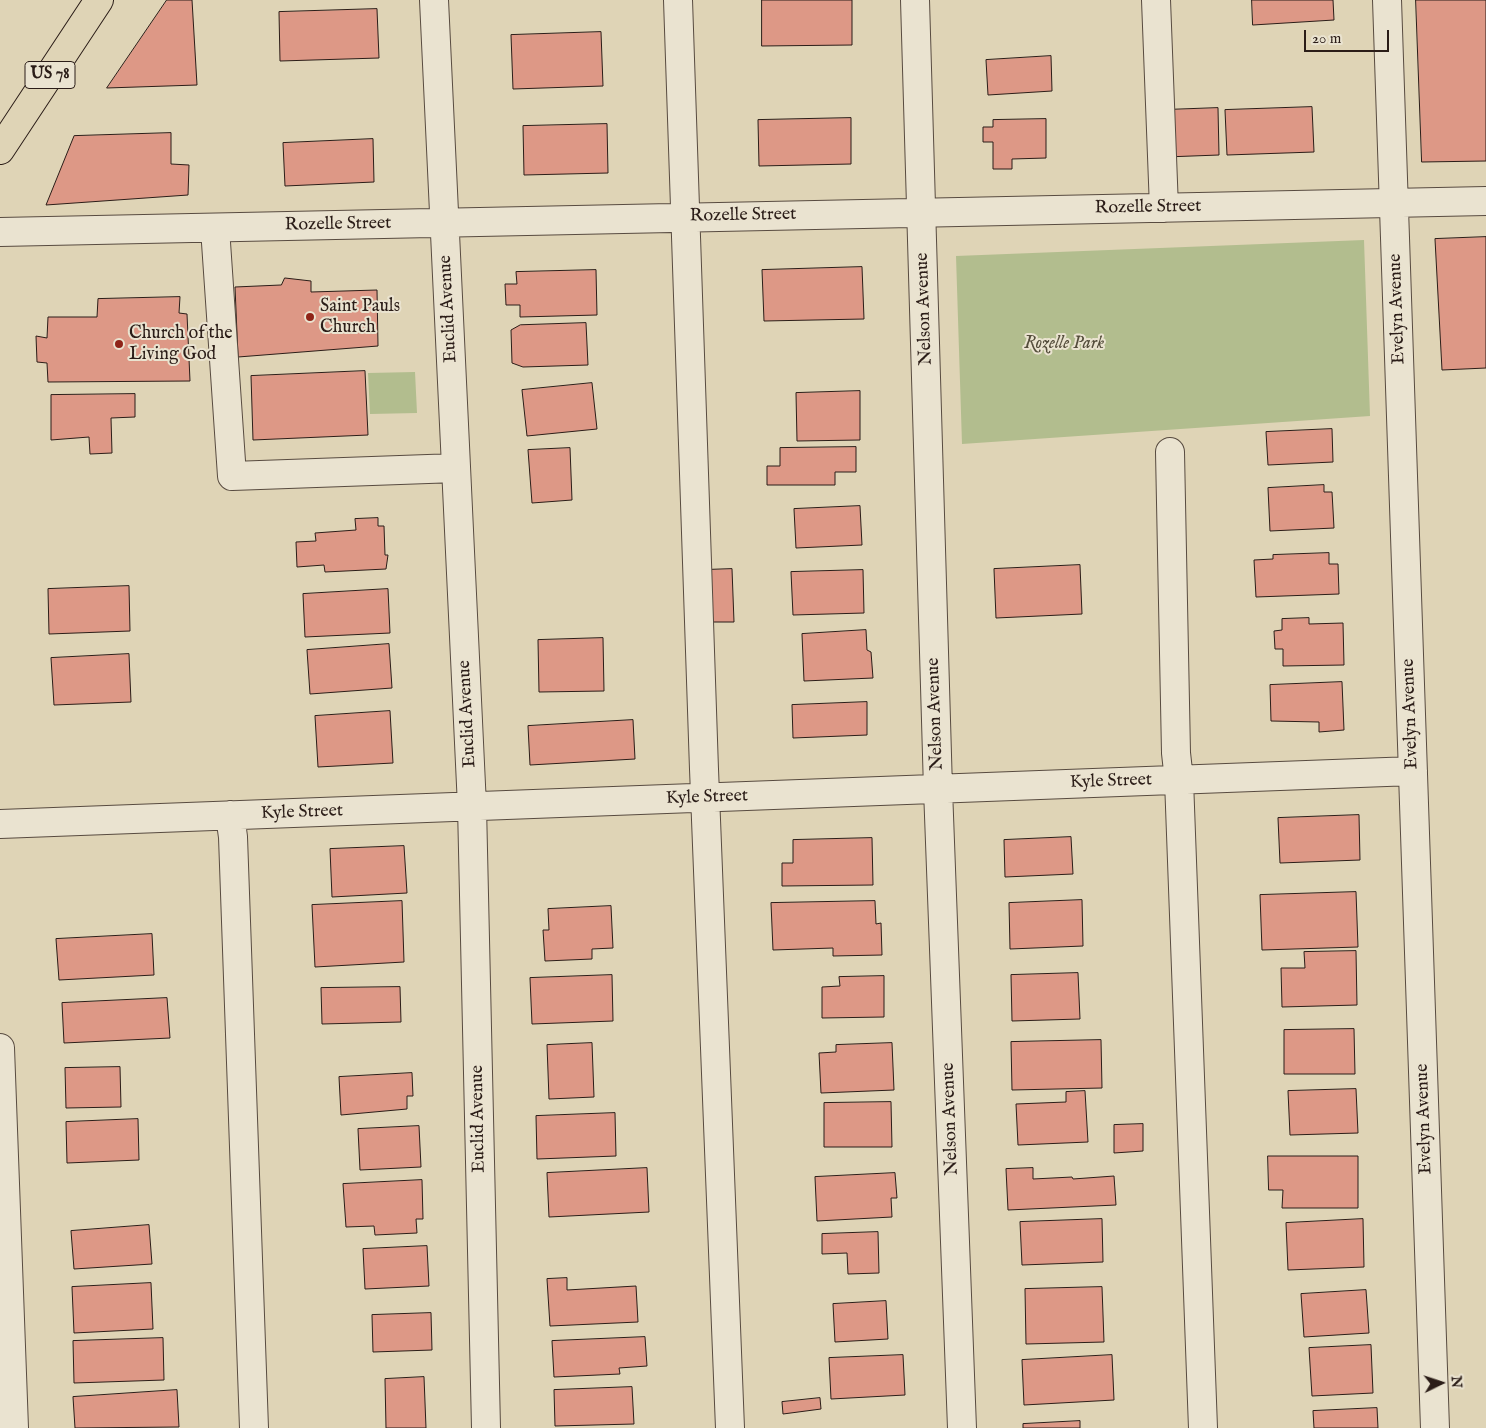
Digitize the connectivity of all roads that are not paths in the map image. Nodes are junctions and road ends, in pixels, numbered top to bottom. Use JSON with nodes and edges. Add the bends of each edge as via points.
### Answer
{"nodes":[{"id":1,"x":99,"y":0,"type":"edge"},
{"id":2,"x":434,"y":0,"type":"edge"},
{"id":3,"x":678,"y":0,"type":"edge"},
{"id":4,"x":915,"y":0,"type":"edge"},
{"id":5,"x":1156,"y":0,"type":"edge"},
{"id":6,"x":1387,"y":0,"type":"edge"},
{"id":7,"x":0,"y":150,"type":"edge"},
{"id":8,"x":1486,"y":201,"type":"edge"},
{"id":9,"x":1394,"y":202,"type":"junction"},
{"id":10,"x":1164,"y":208,"type":"junction"},
{"id":11,"x":922,"y":213,"type":"junction"},
{"id":12,"x":686,"y":218,"type":"junction"},
{"id":13,"x":445,"y":223,"type":"junction"},
{"id":14,"x":215,"y":228,"type":"junction"},
{"id":15,"x":0,"y":232,"type":"edge"},
{"id":16,"x":1170,"y":452,"type":"dead end"},
{"id":17,"x":456,"y":468,"type":"junction"},
{"id":18,"x":1413,"y":771,"type":"junction"},
{"id":19,"x":1179,"y":780,"type":"junction"},
{"id":20,"x":938,"y":789,"type":"junction"},
{"id":21,"x":705,"y":798,"type":"junction"},
{"id":22,"x":472,"y":806,"type":"junction"},
{"id":23,"x":230,"y":815,"type":"junction"},
{"id":24,"x":0,"y":824,"type":"edge"},
{"id":25,"x":0,"y":1048,"type":"edge"},
{"id":26,"x":14,"y":1428,"type":"edge"},
{"id":27,"x":254,"y":1428,"type":"edge"},
{"id":28,"x":486,"y":1428,"type":"edge"},
{"id":29,"x":730,"y":1428,"type":"edge"},
{"id":30,"x":962,"y":1428,"type":"edge"},
{"id":31,"x":1203,"y":1428,"type":"edge"},
{"id":32,"x":1435,"y":1428,"type":"edge"}],
"edges":[{"from":1,"to":7,"type":"main road","number":"US 78"},
{"from":2,"to":13,"type":"street","name":"Euclid Avenue"},
{"from":3,"to":12,"type":"street"},
{"from":4,"to":11,"type":"street","name":"Nelson Avenue"},
{"from":5,"to":10,"type":"street"},
{"from":6,"to":9,"type":"street","name":"Evelyn Avenue"},
{"from":8,"to":9,"type":"street","name":"Rozelle Street"},
{"from":9,"to":10,"type":"street","name":"Rozelle Street"},
{"from":9,"to":18,"type":"street","name":"Evelyn Avenue"},
{"from":10,"to":11,"type":"street","name":"Rozelle Street"},
{"from":11,"to":12,"type":"street","name":"Rozelle Street"},
{"from":11,"to":20,"type":"street","name":"Nelson Avenue"},
{"from":12,"to":13,"type":"street","name":"Rozelle Street"},
{"from":12,"to":21,"type":"street"},
{"from":13,"to":14,"type":"street","name":"Rozelle Street"},
{"from":13,"to":17,"type":"street","name":"Euclid Avenue"},
{"from":14,"to":15,"type":"street","name":"Rozelle Street"},
{"from":14,"to":17,"type":"street","via":[[232,476]]},
{"from":16,"to":19,"type":"street"},
{"from":17,"to":22,"type":"street","name":"Euclid Avenue"},
{"from":18,"to":19,"type":"street","name":"Kyle Street"},
{"from":18,"to":32,"type":"street","name":"Evelyn Avenue"},
{"from":19,"to":20,"type":"street","name":"Kyle Street"},
{"from":19,"to":31,"type":"street"},
{"from":20,"to":21,"type":"street","name":"Kyle Street"},
{"from":20,"to":30,"type":"street","name":"Nelson Avenue"},
{"from":21,"to":22,"type":"street","name":"Kyle Street"},
{"from":21,"to":29,"type":"street"},
{"from":22,"to":23,"type":"street","name":"Kyle Street"},
{"from":22,"to":28,"type":"street","name":"Euclid Avenue"},
{"from":23,"to":24,"type":"street","name":"Kyle Street"},
{"from":23,"to":27,"type":"street"},
{"from":25,"to":26,"type":"street"}]}
